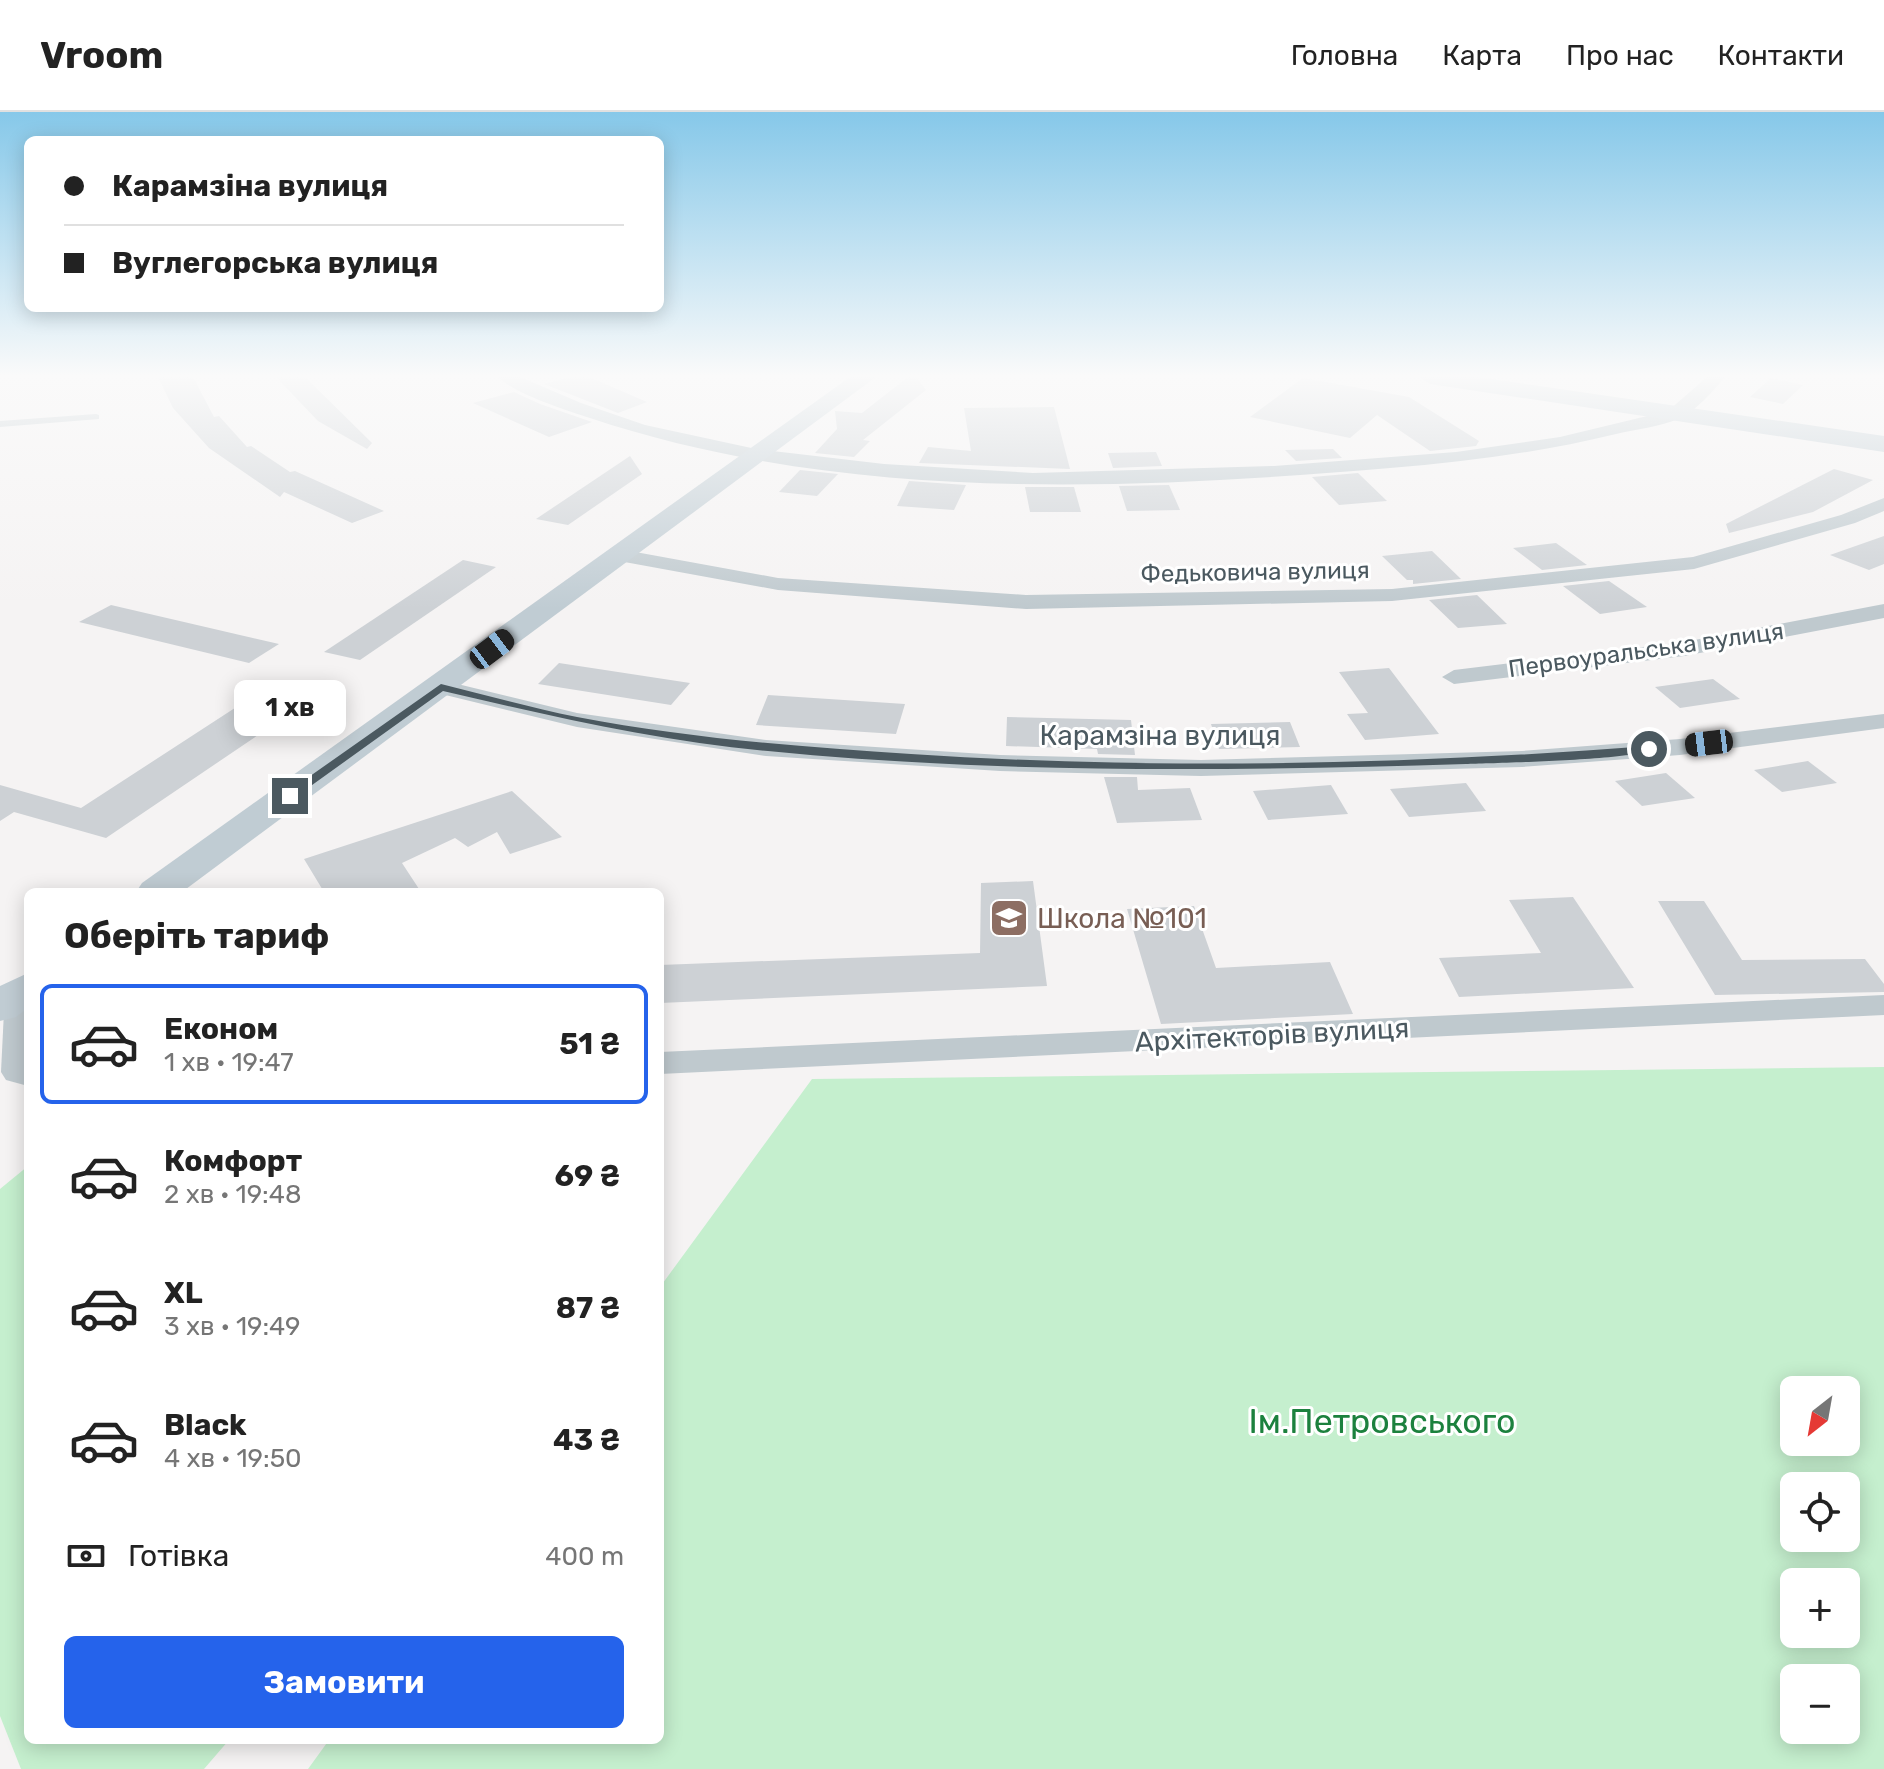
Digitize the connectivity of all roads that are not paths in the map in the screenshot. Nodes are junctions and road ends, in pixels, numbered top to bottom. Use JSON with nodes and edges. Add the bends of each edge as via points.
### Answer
{"nodes":[{"id":1,"x":756,"y":454,"type":"edge"},
{"id":2,"x":759,"y":454,"type":"edge"},
{"id":3,"x":1459,"y":454,"type":"edge"},
{"id":4,"x":1884,"y":504,"type":"edge"},
{"id":5,"x":619,"y":555,"type":"junction"},
{"id":6,"x":1884,"y":611,"type":"edge"},
{"id":7,"x":1454,"y":677,"type":"dead end"},
{"id":8,"x":441,"y":687,"type":"junction"},
{"id":9,"x":1884,"y":721,"type":"edge"},
{"id":10,"x":162,"y":888,"type":"edge"},
{"id":11,"x":16,"y":995,"type":"edge"},
{"id":12,"x":1884,"y":1005,"type":"edge"},
{"id":13,"x":664,"y":1063,"type":"edge"},
{"id":14,"x":24,"y":1074,"type":"edge"}],
"edges":[{"from":1,"to":5,"type":"main road"},
{"from":2,"to":3,"type":"street","via":[[884,470],[1033,479],[1274,472]]},
{"from":4,"to":5,"type":"street","name":"Федьковича вулиця","via":[[1694,563],[1392,595],[1026,602],[778,584]]},
{"from":5,"to":8,"type":"main road"},
{"from":6,"to":7,"type":"street","name":"Первоуральська вулиця","via":[[1684,649]]},
{"from":8,"to":9,"type":"street","name":"Карамзіна вулиця","via":[[577,720],[766,748],[1000,763],[1201,768],[1522,759],[1680,747]]},
{"from":8,"to":10,"type":"main road"},
{"from":11,"to":14,"type":"street","via":[[18,1072]]},
{"from":12,"to":13,"type":"street","name":"Архітекторів вулиця"}]}
